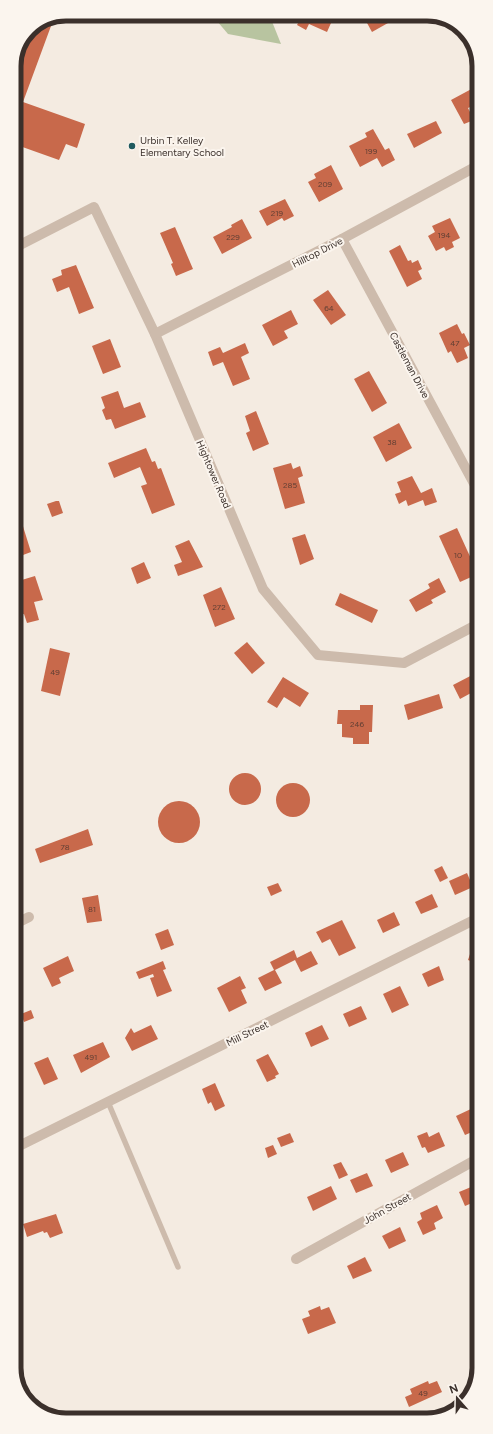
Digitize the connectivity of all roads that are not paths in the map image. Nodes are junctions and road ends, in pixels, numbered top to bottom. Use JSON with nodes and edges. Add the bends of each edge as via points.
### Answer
{"nodes":[{"id":1,"x":472,"y":169,"type":"edge"},
{"id":2,"x":342,"y":239,"type":"junction"},
{"id":3,"x":21,"y":244,"type":"edge"},
{"id":4,"x":155,"y":334,"type":"junction"},
{"id":5,"x":472,"y":480,"type":"edge"},
{"id":6,"x":472,"y":627,"type":"edge"},
{"id":7,"x":29,"y":917,"type":"dead end"},
{"id":8,"x":21,"y":921,"type":"edge"},
{"id":9,"x":472,"y":921,"type":"edge"},
{"id":10,"x":108,"y":1102,"type":"junction"},
{"id":11,"x":21,"y":1145,"type":"edge"},
{"id":12,"x":472,"y":1162,"type":"edge"},
{"id":13,"x":296,"y":1259,"type":"dead end"},
{"id":14,"x":178,"y":1267,"type":"dead end"}],
"edges":[{"from":1,"to":2,"type":"street","name":"Hilltop Drive"},
{"from":2,"to":4,"type":"street","name":"Hilltop Drive"},
{"from":2,"to":5,"type":"street","name":"Castleman Drive"},
{"from":3,"to":4,"type":"street","name":"Hightower Road","via":[[94,207]]},
{"from":4,"to":6,"type":"street","name":"Hightower Road","via":[[263,589],[318,655],[404,664]]},
{"from":7,"to":8,"type":"street"},
{"from":9,"to":10,"type":"street","name":"Mill Street"},
{"from":10,"to":11,"type":"street","name":"Mill Street"},
{"from":10,"to":14,"type":"lane"},
{"from":12,"to":13,"type":"street","name":"John Street"}]}
